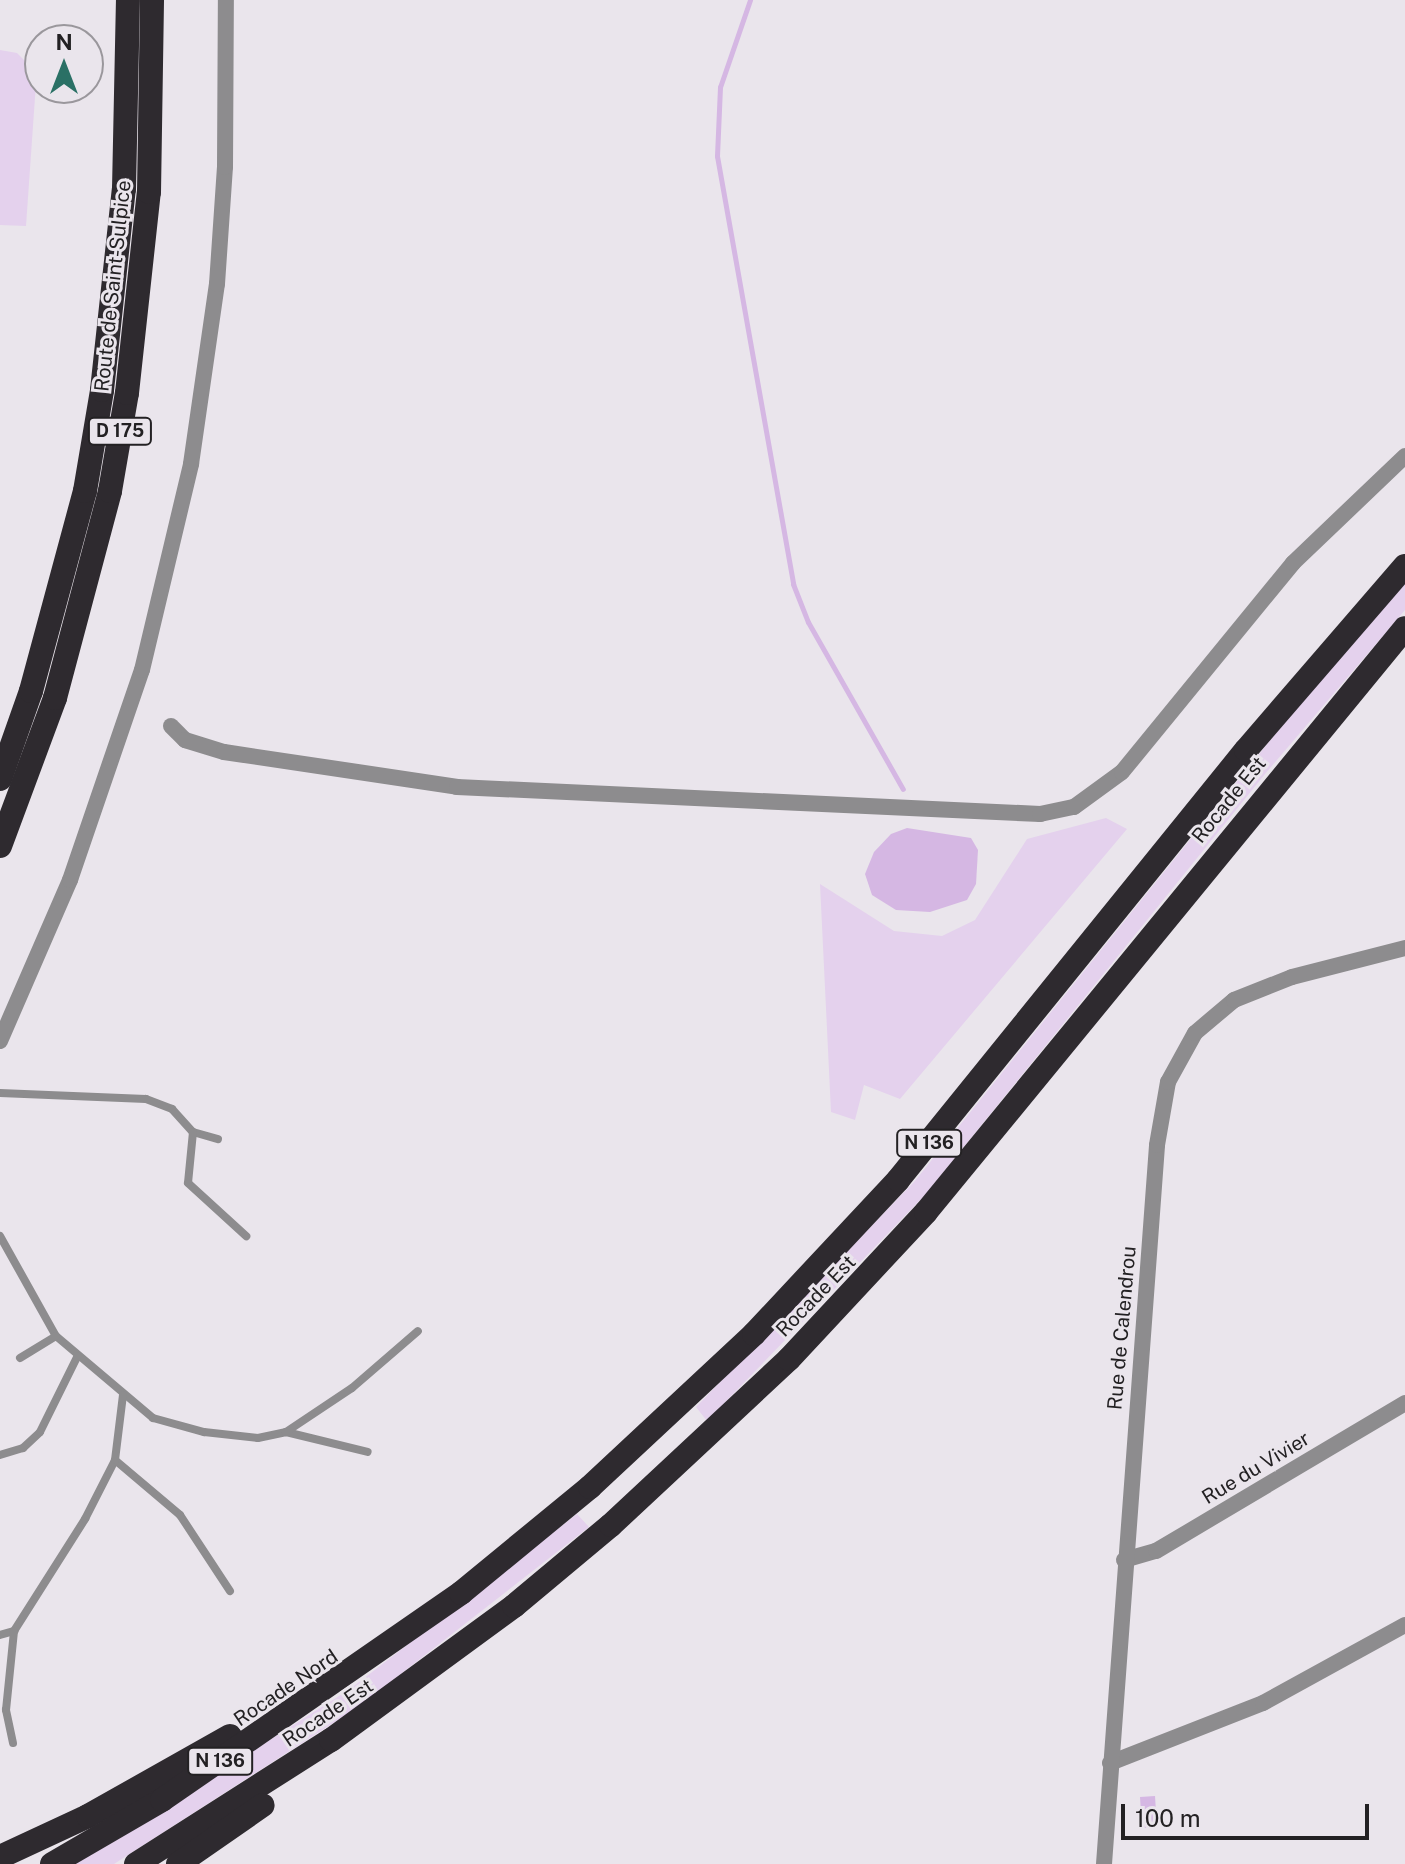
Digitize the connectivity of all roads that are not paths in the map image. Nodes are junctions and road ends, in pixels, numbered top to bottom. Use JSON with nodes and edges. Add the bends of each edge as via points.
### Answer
{"nodes":[{"id":1,"x":128,"y":0,"type":"edge"},
{"id":2,"x":152,"y":0,"type":"edge"},
{"id":3,"x":226,"y":0,"type":"edge"},
{"id":4,"x":1405,"y":456,"type":"edge"},
{"id":5,"x":1405,"y":566,"type":"edge"},
{"id":6,"x":1405,"y":628,"type":"edge"},
{"id":7,"x":171,"y":726,"type":"dead end"},
{"id":8,"x":0,"y":779,"type":"edge"},
{"id":9,"x":0,"y":846,"type":"edge"},
{"id":10,"x":1405,"y":948,"type":"edge"},
{"id":11,"x":0,"y":1041,"type":"edge"},
{"id":12,"x":0,"y":1093,"type":"edge"},
{"id":13,"x":193,"y":1132,"type":"junction"},
{"id":14,"x":218,"y":1139,"type":"dead end"},
{"id":15,"x":0,"y":1236,"type":"edge"},
{"id":16,"x":246,"y":1236,"type":"dead end"},
{"id":17,"x":418,"y":1331,"type":"dead end"},
{"id":18,"x":56,"y":1336,"type":"junction"},
{"id":19,"x":77,"y":1357,"type":"junction"},
{"id":20,"x":20,"y":1358,"type":"dead end"},
{"id":21,"x":123,"y":1395,"type":"junction"},
{"id":22,"x":1405,"y":1403,"type":"edge"},
{"id":23,"x":286,"y":1432,"type":"junction"},
{"id":24,"x":368,"y":1452,"type":"dead end"},
{"id":25,"x":0,"y":1455,"type":"edge"},
{"id":26,"x":115,"y":1460,"type":"junction"},
{"id":27,"x":1124,"y":1560,"type":"junction"},
{"id":28,"x":230,"y":1591,"type":"dead end"},
{"id":29,"x":1405,"y":1625,"type":"edge"},
{"id":30,"x":14,"y":1631,"type":"junction"},
{"id":31,"x":0,"y":1635,"type":"edge"},
{"id":32,"x":383,"y":1652,"type":"junction"},
{"id":33,"x":407,"y":1687,"type":"junction"},
{"id":34,"x":13,"y":1743,"type":"dead end"},
{"id":35,"x":1110,"y":1763,"type":"junction"},
{"id":36,"x":0,"y":1857,"type":"edge"},
{"id":37,"x":52,"y":1864,"type":"edge"},
{"id":38,"x":136,"y":1864,"type":"edge"},
{"id":39,"x":178,"y":1864,"type":"edge"},
{"id":40,"x":1104,"y":1864,"type":"edge"}],
"edges":[{"from":1,"to":8,"type":"highway","name":"Route de Saint-Sulpice","number":"D 175","via":[[124,189],[102,390],[85,491],[31,691]]},
{"from":2,"to":9,"type":"highway","name":"Route de Saint-Sulpice","number":"D 175","via":[[147,206],[131,365],[110,491],[55,698]]},
{"from":3,"to":11,"type":"street","via":[[218,269],[191,464],[142,670],[70,880]]},
{"from":4,"to":7,"type":"street","via":[[1293,563],[1122,772],[1074,807],[1040,814],[457,787],[224,752],[185,740]]},
{"from":5,"to":32,"type":"highway","name":"Rocade Est","number":"N 136","via":[[1246,750],[908,1168],[831,1254],[590,1487]]},
{"from":6,"to":33,"type":"highway","name":"Rocade Est","number":"N 136","via":[[1283,771],[1064,1047],[858,1288],[611,1525]]},
{"from":10,"to":27,"type":"street","name":"Rue de Calendrou","via":[[1249,992],[1207,1020],[1175,1065],[1159,1120]]},
{"from":12,"to":13,"type":"lane","via":[[146,1099],[172,1109]]},
{"from":13,"to":14,"type":"lane"},
{"from":13,"to":16,"type":"lane","via":[[188,1183]]},
{"from":15,"to":18,"type":"lane"},
{"from":17,"to":23,"type":"lane","via":[[352,1388]]},
{"from":18,"to":19,"type":"lane"},
{"from":18,"to":20,"type":"lane"},
{"from":19,"to":21,"type":"lane","via":[[106,1373]]},
{"from":19,"to":25,"type":"lane","via":[[40,1432],[23,1448]]},
{"from":21,"to":23,"type":"lane","via":[[153,1418],[204,1432],[258,1438]]},
{"from":21,"to":26,"type":"lane"},
{"from":22,"to":27,"type":"street","name":"Rue du Vivier","via":[[1156,1551]]},
{"from":23,"to":24,"type":"lane"},
{"from":26,"to":28,"type":"lane","via":[[180,1515]]},
{"from":26,"to":30,"type":"lane","via":[[85,1519]]},
{"from":27,"to":35,"type":"street","name":"Rue de Calendrou"},
{"from":29,"to":35,"type":"street","via":[[1263,1703]]},
{"from":30,"to":31,"type":"lane"},
{"from":30,"to":34,"type":"lane","via":[[6,1710]]},
{"from":32,"to":36,"type":"highway","via":[[88,1816]]},
{"from":32,"to":37,"type":"highway","name":"Rocade Nord","number":"N 136","via":[[162,1800]]},
{"from":33,"to":38,"type":"highway","name":"Rocade Est","number":"N 136"},
{"from":33,"to":39,"type":"highway","via":[[338,1751]]},
{"from":35,"to":40,"type":"street","name":"Rue de Calendrou"}]}
